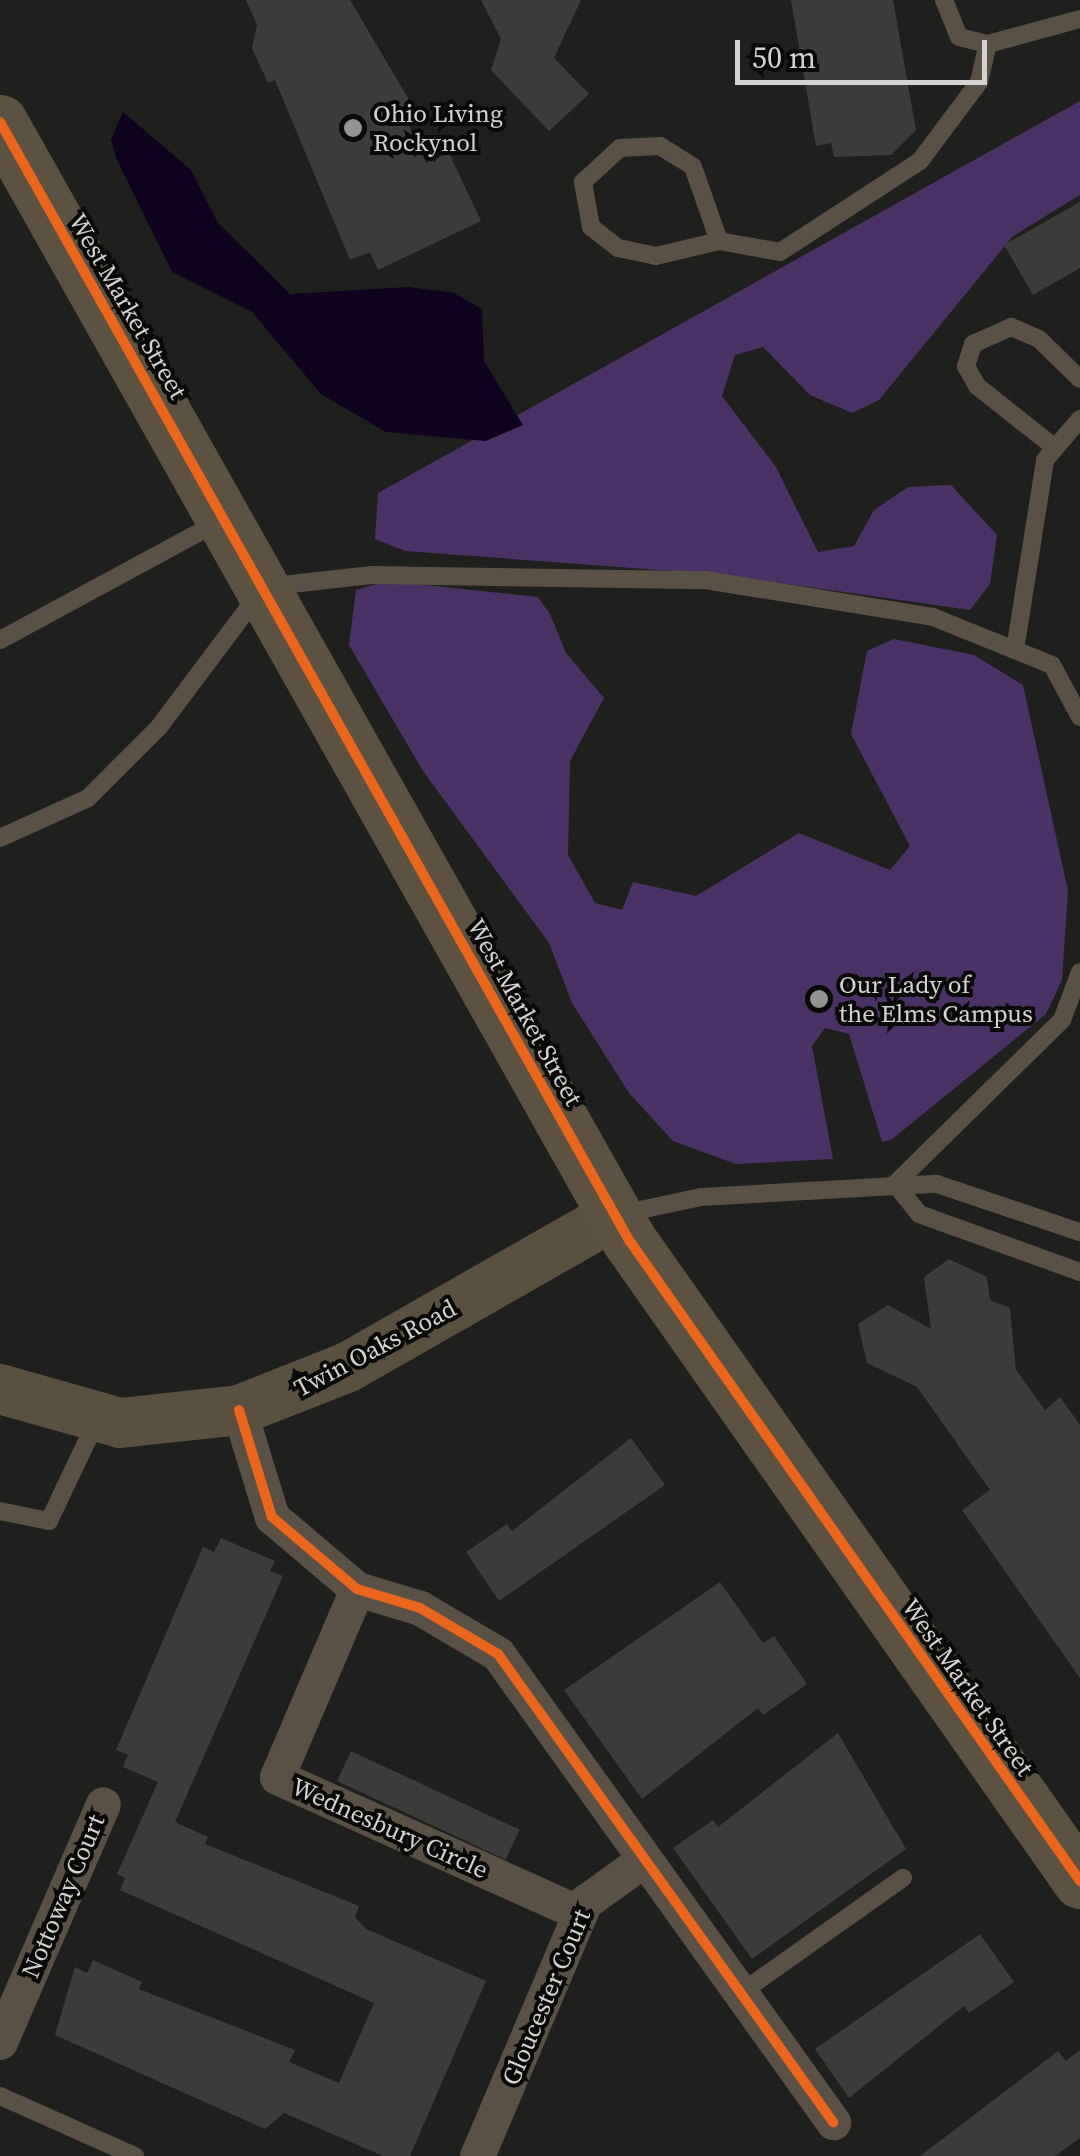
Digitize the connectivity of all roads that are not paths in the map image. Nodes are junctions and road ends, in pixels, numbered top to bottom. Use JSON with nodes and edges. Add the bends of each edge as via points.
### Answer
{"nodes":[{"id":1,"x":944,"y":0,"type":"edge"},
{"id":2,"x":1080,"y":19,"type":"edge"},
{"id":3,"x":988,"y":44,"type":"junction"},
{"id":4,"x":0,"y":122,"type":"edge"},
{"id":5,"x":719,"y":242,"type":"junction"},
{"id":6,"x":1080,"y":379,"type":"edge"},
{"id":7,"x":1080,"y":419,"type":"edge"},
{"id":8,"x":1054,"y":447,"type":"junction"},
{"id":9,"x":224,"y":518,"type":"junction"},
{"id":10,"x":264,"y":586,"type":"junction"},
{"id":11,"x":0,"y":640,"type":"edge"},
{"id":12,"x":1015,"y":650,"type":"junction"},
{"id":13,"x":1080,"y":717,"type":"edge"},
{"id":14,"x":0,"y":838,"type":"edge"},
{"id":15,"x":1080,"y":972,"type":"edge"},
{"id":16,"x":895,"y":1184,"type":"junction"},
{"id":17,"x":615,"y":1215,"type":"junction"},
{"id":18,"x":1080,"y":1232,"type":"edge"},
{"id":19,"x":1080,"y":1272,"type":"edge"},
{"id":20,"x":0,"y":1389,"type":"edge"},
{"id":21,"x":239,"y":1410,"type":"junction"},
{"id":22,"x":98,"y":1417,"type":"junction"},
{"id":23,"x":0,"y":1511,"type":"edge"},
{"id":24,"x":357,"y":1589,"type":"junction"},
{"id":25,"x":103,"y":1804,"type":"dead end"},
{"id":26,"x":642,"y":1861,"type":"junction"},
{"id":27,"x":903,"y":1878,"type":"dead end"},
{"id":28,"x":1080,"y":1881,"type":"edge"},
{"id":29,"x":580,"y":1914,"type":"junction"},
{"id":30,"x":739,"y":1994,"type":"junction"},
{"id":31,"x":0,"y":2042,"type":"edge"},
{"id":32,"x":0,"y":2096,"type":"edge"},
{"id":33,"x":833,"y":2122,"type":"dead end"},
{"id":34,"x":135,"y":2156,"type":"edge"},
{"id":35,"x":478,"y":2156,"type":"edge"}],
"edges":[{"from":1,"to":3,"type":"lane","via":[[959,37]]},
{"from":2,"to":3,"type":"lane"},
{"from":3,"to":5,"type":"lane","via":[[958,116],[920,161],[853,212],[780,252]]},
{"from":4,"to":9,"type":"main road","name":"West Market Street","via":[[22,178]]},
{"from":5,"to":5,"type":"lane","via":[[693,167],[660,146],[620,148],[582,182],[592,227],[618,248],[656,256]]},
{"from":6,"to":8,"type":"lane","via":[[1039,339],[1011,326],[973,344],[966,366],[977,386]]},
{"from":7,"to":8,"type":"lane"},
{"from":8,"to":12,"type":"lane","via":[[1027,528]]},
{"from":9,"to":10,"type":"main road","name":"West Market Street"},
{"from":9,"to":11,"type":"lane"},
{"from":10,"to":12,"type":"lane","via":[[370,575],[706,580],[933,616]]},
{"from":10,"to":14,"type":"lane","via":[[159,726],[88,798]]},
{"from":10,"to":17,"type":"main road","name":"West Market Street"},
{"from":12,"to":13,"type":"lane","via":[[1052,664]]},
{"from":15,"to":16,"type":"lane","via":[[1062,1020]]},
{"from":16,"to":17,"type":"lane","via":[[702,1198]]},
{"from":16,"to":18,"type":"lane","via":[[937,1184]]},
{"from":16,"to":19,"type":"lane","via":[[920,1214]]},
{"from":17,"to":21,"type":"main road","name":"Twin Oaks Road","via":[[348,1367]]},
{"from":17,"to":28,"type":"main road","name":"West Market Street"},
{"from":20,"to":22,"type":"main road","name":"Twin Oaks Road"},
{"from":21,"to":22,"type":"main road","name":"Twin Oaks Road","via":[[120,1423]]},
{"from":21,"to":24,"type":"street","via":[[272,1518]]},
{"from":22,"to":23,"type":"lane","via":[[49,1521]]},
{"from":24,"to":26,"type":"street","via":[[420,1608],[498,1654]]},
{"from":24,"to":29,"type":"street","name":"Wednesbury Circle","via":[[277,1777]]},
{"from":25,"to":31,"type":"street","name":"Nottoway Court"},
{"from":26,"to":29,"type":"street","name":"Gloucester Court"},
{"from":26,"to":30,"type":"street"},
{"from":27,"to":30,"type":"lane"},
{"from":29,"to":35,"type":"street","name":"Gloucester Court"},
{"from":30,"to":33,"type":"street"},
{"from":32,"to":34,"type":"lane"}]}
